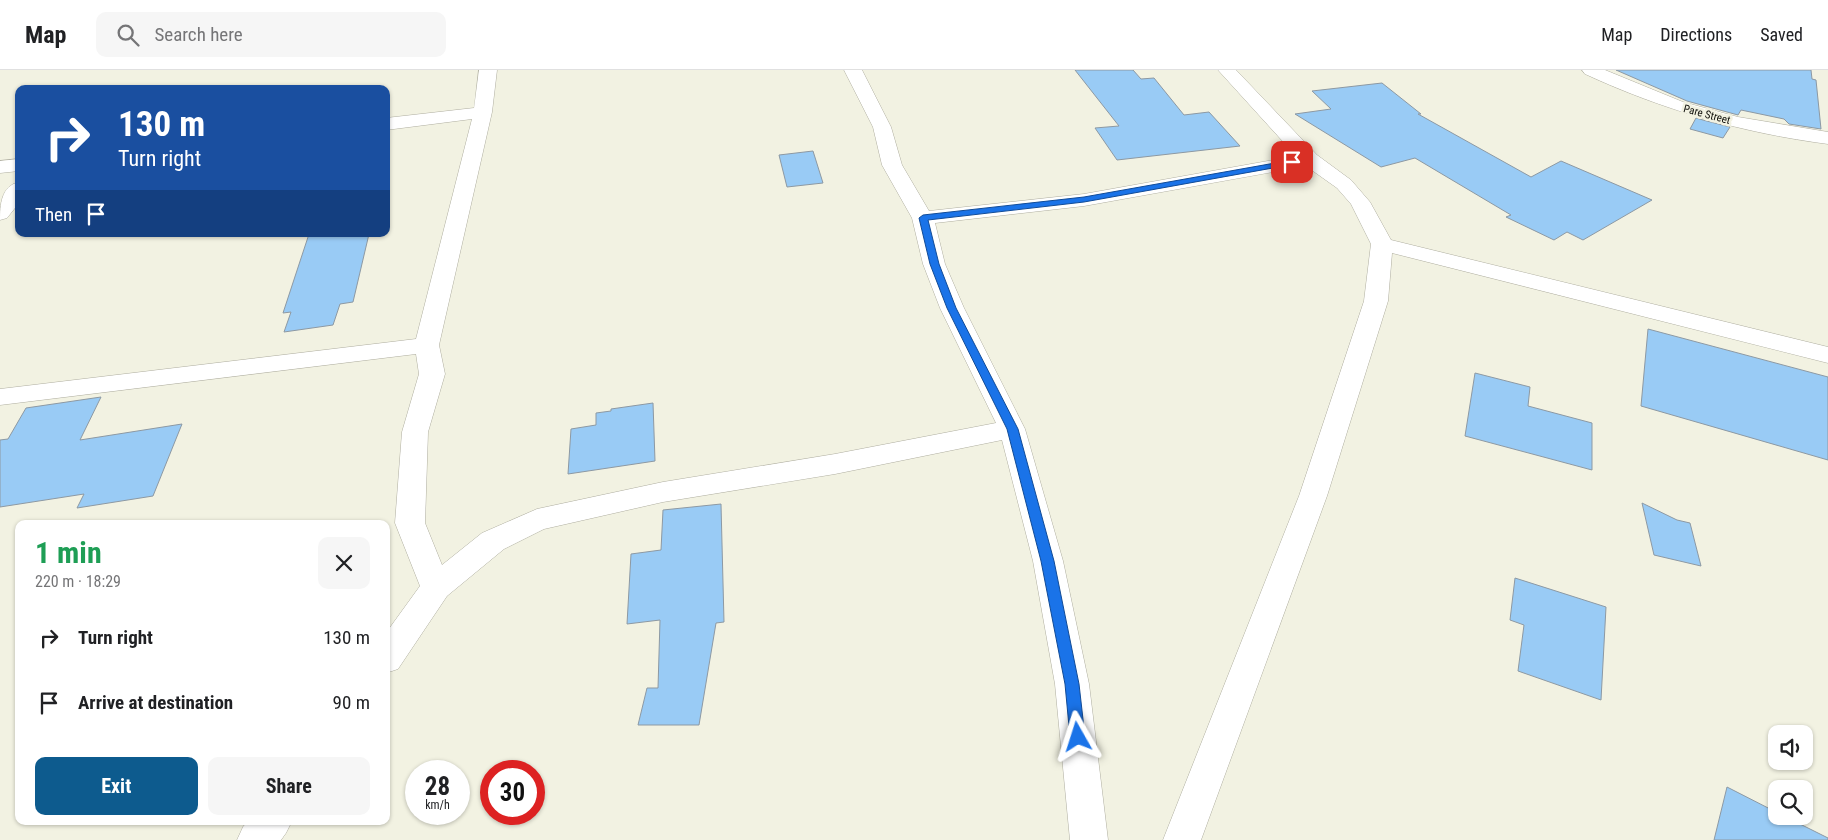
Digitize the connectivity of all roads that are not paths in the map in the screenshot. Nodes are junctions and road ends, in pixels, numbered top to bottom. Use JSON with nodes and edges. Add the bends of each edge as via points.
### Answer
{"nodes":[{"id":1,"x":488,"y":70,"type":"edge"},
{"id":2,"x":853,"y":70,"type":"edge"},
{"id":3,"x":1227,"y":70,"type":"edge"},
{"id":4,"x":1591,"y":70,"type":"edge"},
{"id":5,"x":483,"y":112,"type":"junction"},
{"id":6,"x":390,"y":124,"type":"edge"},
{"id":7,"x":1828,"y":138,"type":"edge"},
{"id":8,"x":1310,"y":159,"type":"junction"},
{"id":9,"x":15,"y":165,"type":"edge"},
{"id":10,"x":0,"y":167,"type":"edge"},
{"id":11,"x":15,"y":193,"type":"edge"},
{"id":12,"x":0,"y":214,"type":"edge"},
{"id":13,"x":923,"y":218,"type":"junction"},
{"id":14,"x":1382,"y":244,"type":"junction"},
{"id":15,"x":427,"y":345,"type":"junction"},
{"id":16,"x":1828,"y":355,"type":"edge"},
{"id":17,"x":0,"y":397,"type":"edge"},
{"id":18,"x":1012,"y":429,"type":"junction"},
{"id":19,"x":436,"y":586,"type":"junction"},
{"id":20,"x":390,"y":653,"type":"edge"},
{"id":21,"x":269,"y":825,"type":"edge"},
{"id":22,"x":256,"y":840,"type":"edge"},
{"id":23,"x":1089,"y":840,"type":"edge"},
{"id":24,"x":1182,"y":840,"type":"edge"}],
"edges":[{"from":1,"to":5,"type":"street"},
{"from":2,"to":13,"type":"street","via":[[882,128],[892,166]]},
{"from":3,"to":8,"type":"street"},
{"from":4,"to":7,"type":"street","name":"Pare Street","via":[[1658,99],[1710,116]]},
{"from":5,"to":6,"type":"street"},
{"from":5,"to":15,"type":"street"},
{"from":8,"to":13,"type":"street","via":[[1084,200]]},
{"from":8,"to":14,"type":"street","via":[[1344,184],[1360,202]]},
{"from":9,"to":10,"type":"street"},
{"from":11,"to":12,"type":"street"},
{"from":13,"to":18,"type":"street","via":[[934,264],[952,308]]},
{"from":14,"to":16,"type":"street"},
{"from":14,"to":24,"type":"street","via":[[1376,301],[1313,496]]},
{"from":15,"to":17,"type":"street"},
{"from":15,"to":19,"type":"street","via":[[432,374],[415,432],[410,524]]},
{"from":18,"to":19,"type":"street","via":[[835,464],[663,492],[537,520],[493,541]]},
{"from":18,"to":23,"type":"street","via":[[1048,561],[1072,684]]},
{"from":19,"to":20,"type":"street"},
{"from":21,"to":22,"type":"street"}]}
